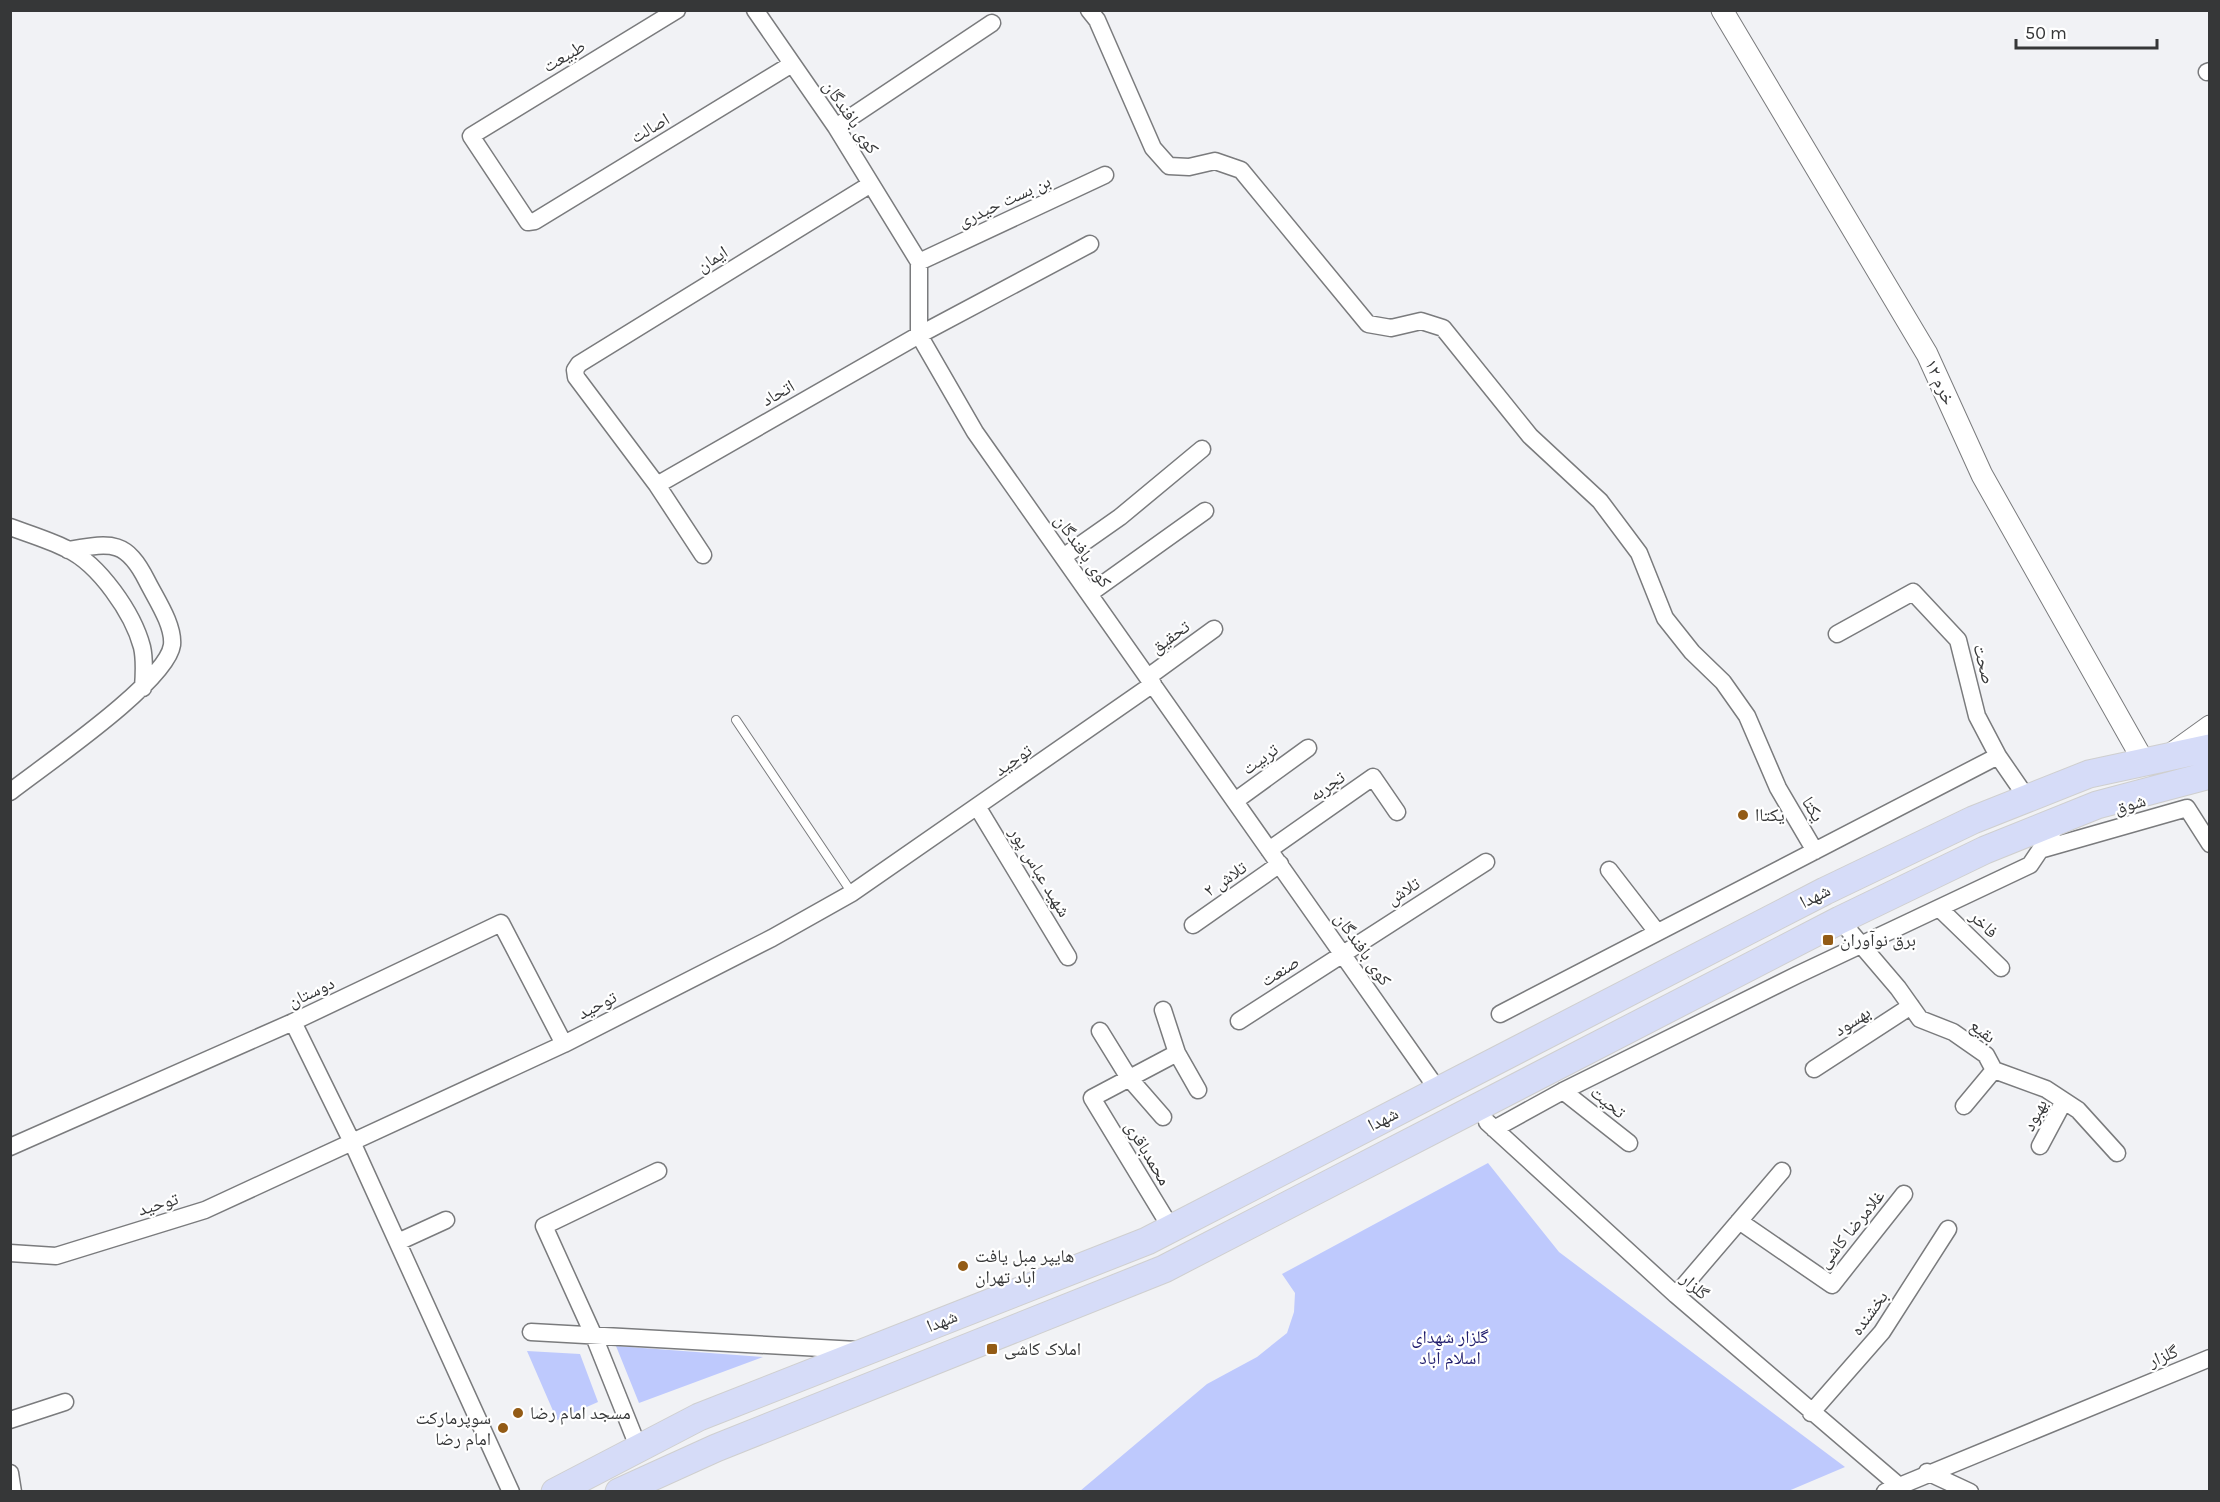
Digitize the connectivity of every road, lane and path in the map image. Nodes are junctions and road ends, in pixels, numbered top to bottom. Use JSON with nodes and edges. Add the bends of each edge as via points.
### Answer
{"nodes":[{"id":1,"x":677,"y":10,"type":"edge"},
{"id":2,"x":755,"y":10,"type":"edge"},
{"id":3,"x":1089,"y":10,"type":"edge"},
{"id":4,"x":1722,"y":10,"type":"edge"},
{"id":5,"x":992,"y":23,"type":"dead end"},
{"id":6,"x":792,"y":64,"type":"junction"},
{"id":7,"x":836,"y":127,"type":"junction"},
{"id":8,"x":1105,"y":175,"type":"dead end"},
{"id":9,"x":871,"y":184,"type":"junction"},
{"id":10,"x":528,"y":222,"type":"joint"},
{"id":11,"x":1090,"y":244,"type":"dead end"},
{"id":12,"x":919,"y":262,"type":"junction"},
{"id":13,"x":918,"y":335,"type":"junction"},
{"id":14,"x":1202,"y":448,"type":"dead end"},
{"id":15,"x":657,"y":485,"type":"junction"},
{"id":16,"x":1205,"y":511,"type":"dead end"},
{"id":17,"x":10,"y":527,"type":"edge"},
{"id":18,"x":68,"y":550,"type":"junction"},
{"id":19,"x":703,"y":555,"type":"dead end"},
{"id":20,"x":1063,"y":557,"type":"junction"},
{"id":21,"x":1089,"y":594,"type":"junction"},
{"id":22,"x":1214,"y":629,"type":"dead end"},
{"id":23,"x":1837,"y":634,"type":"dead end"},
{"id":24,"x":1150,"y":681,"type":"junction"},
{"id":25,"x":142,"y":688,"type":"junction"},
{"id":26,"x":736,"y":720,"type":"dead end"},
{"id":27,"x":2210,"y":726,"type":"edge"},
{"id":28,"x":1308,"y":748,"type":"dead end"},
{"id":29,"x":2210,"y":748,"type":"edge"},
{"id":30,"x":1998,"y":756,"type":"junction"},
{"id":31,"x":2155,"y":760,"type":"junction"},
{"id":32,"x":2210,"y":775,"type":"edge"},
{"id":33,"x":10,"y":792,"type":"edge"},
{"id":34,"x":2027,"y":798,"type":"junction"},
{"id":35,"x":1235,"y":801,"type":"junction"},
{"id":36,"x":978,"y":808,"type":"junction"},
{"id":37,"x":1397,"y":812,"type":"dead end"},
{"id":38,"x":2060,"y":820,"type":"junction"},
{"id":39,"x":2210,"y":844,"type":"edge"},
{"id":40,"x":2043,"y":849,"type":"junction"},
{"id":41,"x":1269,"y":850,"type":"junction"},
{"id":42,"x":1815,"y":851,"type":"junction"},
{"id":43,"x":1486,"y":862,"type":"dead end"},
{"id":44,"x":1280,"y":864,"type":"junction"},
{"id":45,"x":1610,"y":870,"type":"dead end"},
{"id":46,"x":852,"y":892,"type":"junction"},
{"id":47,"x":1940,"y":909,"type":"junction"},
{"id":48,"x":1840,"y":920,"type":"junction"},
{"id":49,"x":1193,"y":925,"type":"dead end"},
{"id":50,"x":1657,"y":932,"type":"junction"},
{"id":51,"x":1862,"y":944,"type":"junction"},
{"id":52,"x":1342,"y":953,"type":"junction"},
{"id":53,"x":1068,"y":957,"type":"dead end"},
{"id":54,"x":2001,"y":968,"type":"dead end"},
{"id":55,"x":1911,"y":1006,"type":"junction"},
{"id":56,"x":1163,"y":1010,"type":"dead end"},
{"id":57,"x":1500,"y":1014,"type":"dead end"},
{"id":58,"x":1239,"y":1021,"type":"dead end"},
{"id":59,"x":293,"y":1022,"type":"junction"},
{"id":60,"x":1100,"y":1031,"type":"dead end"},
{"id":61,"x":564,"y":1044,"type":"junction"},
{"id":62,"x":1177,"y":1053,"type":"junction"},
{"id":63,"x":1814,"y":1069,"type":"dead end"},
{"id":64,"x":1994,"y":1071,"type":"junction"},
{"id":65,"x":1129,"y":1078,"type":"junction"},
{"id":66,"x":1198,"y":1090,"type":"dead end"},
{"id":67,"x":1438,"y":1090,"type":"junction"},
{"id":68,"x":1563,"y":1091,"type":"junction"},
{"id":69,"x":2064,"y":1101,"type":"junction"},
{"id":70,"x":1964,"y":1106,"type":"dead end"},
{"id":71,"x":1473,"y":1108,"type":"junction"},
{"id":72,"x":1162,"y":1118,"type":"dead end"},
{"id":73,"x":1494,"y":1129,"type":"junction"},
{"id":74,"x":352,"y":1142,"type":"junction"},
{"id":75,"x":1629,"y":1143,"type":"dead end"},
{"id":76,"x":2040,"y":1146,"type":"dead end"},
{"id":77,"x":10,"y":1147,"type":"edge"},
{"id":78,"x":2117,"y":1153,"type":"dead end"},
{"id":79,"x":658,"y":1171,"type":"dead end"},
{"id":80,"x":1782,"y":1171,"type":"dead end"},
{"id":81,"x":1904,"y":1194,"type":"dead end"},
{"id":82,"x":446,"y":1220,"type":"dead end"},
{"id":83,"x":1740,"y":1221,"type":"junction"},
{"id":84,"x":1171,"y":1228,"type":"junction"},
{"id":85,"x":1948,"y":1229,"type":"dead end"},
{"id":86,"x":398,"y":1242,"type":"junction"},
{"id":87,"x":10,"y":1253,"type":"edge"},
{"id":88,"x":1676,"y":1295,"type":"junction"},
{"id":89,"x":531,"y":1332,"type":"dead end"},
{"id":90,"x":593,"y":1334,"type":"junction"},
{"id":91,"x":867,"y":1351,"type":"junction"},
{"id":92,"x":2210,"y":1358,"type":"edge"},
{"id":93,"x":65,"y":1402,"type":"dead end"},
{"id":94,"x":732,"y":1404,"type":"junction"},
{"id":95,"x":1811,"y":1413,"type":"junction"},
{"id":96,"x":10,"y":1419,"type":"edge"},
{"id":97,"x":746,"y":1436,"type":"junction"},
{"id":98,"x":639,"y":1449,"type":"junction"},
{"id":99,"x":1927,"y":1472,"type":"junction"},
{"id":100,"x":10,"y":1473,"type":"edge"},
{"id":101,"x":1891,"y":1488,"type":"edge"},
{"id":102,"x":13,"y":1491,"type":"edge"},
{"id":103,"x":511,"y":1491,"type":"edge"},
{"id":104,"x":555,"y":1491,"type":"edge"},
{"id":105,"x":619,"y":1491,"type":"edge"},
{"id":106,"x":1970,"y":1491,"type":"edge"}],
"edges":[{"from":1,"to":10,"type":"street","name":"طبیعت","via":[[471,136]]},
{"from":2,"to":6,"type":"street","name":"کوی بافندگان"},
{"from":3,"to":42,"type":"street","name":"یکتا","via":[[1153,148],[1169,166],[1189,167],[1215,161],[1241,170],[1368,324],[1391,328],[1421,321],[1443,328],[1530,436],[1600,501],[1639,553],[1665,618],[1723,682],[1747,716],[1778,788]]},
{"from":4,"to":31,"type":"street","name":"خرم ۱۲","via":[[1927,354],[1982,475]]},
{"from":5,"to":7,"type":"street"},
{"from":6,"to":7,"type":"street","name":"کوی بافندگان"},
{"from":6,"to":10,"type":"street","name":"اصالت"},
{"from":7,"to":9,"type":"street","name":"کوی بافندگان"},
{"from":8,"to":12,"type":"street","name":"بن بست حیدری"},
{"from":9,"to":12,"type":"street","name":"کوی بافندگان"},
{"from":9,"to":15,"type":"street","name":"ایمان","via":[[579,364],[576,377]]},
{"from":11,"to":13,"type":"street","name":"اتحاد"},
{"from":12,"to":13,"type":"street"},
{"from":13,"to":15,"type":"street","name":"اتحاد"},
{"from":13,"to":20,"type":"street","name":"کوی بافندگان","via":[[975,432]]},
{"from":14,"to":20,"type":"street","via":[[1120,517]]},
{"from":15,"to":19,"type":"street"},
{"from":16,"to":21,"type":"street"},
{"from":17,"to":18,"type":"street"},
{"from":18,"to":25,"type":"street","via":[[93,566],[110,584],[126,612],[142,645]]},
{"from":18,"to":25,"type":"street","via":[[108,545],[123,548],[145,578],[170,628],[172,645],[161,667]]},
{"from":20,"to":21,"type":"street","name":"کوی بافندگان"},
{"from":21,"to":24,"type":"street","name":"کوی بافندگان"},
{"from":22,"to":24,"type":"street","name":"تحقیق"},
{"from":23,"to":30,"type":"street","name":"صحت","via":[[1913,592],[1958,640],[1977,716]]},
{"from":24,"to":35,"type":"street","name":"کوی بافندگان"},
{"from":24,"to":36,"type":"street","name":"توحید"},
{"from":25,"to":33,"type":"street"},
{"from":26,"to":46,"type":"lane"},
{"from":27,"to":31,"type":"street"},
{"from":28,"to":35,"type":"street","name":"تربیت"},
{"from":29,"to":31,"type":"main road","name":"شهدا"},
{"from":30,"to":34,"type":"street","name":"صحت"},
{"from":30,"to":42,"type":"street"},
{"from":31,"to":34,"type":"main road","name":"شهدا","via":[[2089,774]]},
{"from":32,"to":38,"type":"main road","name":"شهدا","via":[[2097,805]]},
{"from":34,"to":67,"type":"main road","name":"شهدا","via":[[1825,891]]},
{"from":35,"to":41,"type":"street","name":"کوی بافندگان"},
{"from":36,"to":46,"type":"street","name":"توحید"},
{"from":36,"to":53,"type":"street","name":"شهید عباس پور"},
{"from":37,"to":41,"type":"street","name":"تجربه","via":[[1373,777]]},
{"from":38,"to":40,"type":"street"},
{"from":38,"to":48,"type":"main road","name":"شهدا","via":[[1985,850]]},
{"from":39,"to":40,"type":"street","name":"شوق","via":[[2187,808]]},
{"from":40,"to":47,"type":"street","via":[[2030,866]]},
{"from":41,"to":44,"type":"street","name":"کوی بافندگان"},
{"from":42,"to":50,"type":"street"},
{"from":43,"to":52,"type":"street","name":"تلاش"},
{"from":44,"to":49,"type":"street","name":"تلاش ۲"},
{"from":44,"to":52,"type":"street","name":"کوی بافندگان"},
{"from":45,"to":50,"type":"street"},
{"from":46,"to":61,"type":"street","name":"توحید","via":[[772,938]]},
{"from":47,"to":51,"type":"street"},
{"from":47,"to":54,"type":"street","name":"فاخر"},
{"from":48,"to":51,"type":"street","name":"بقیع"},
{"from":48,"to":71,"type":"main road","name":"شهدا"},
{"from":50,"to":57,"type":"street"},
{"from":51,"to":55,"type":"street","name":"بقیع"},
{"from":51,"to":68,"type":"street"},
{"from":52,"to":58,"type":"street","name":"صنعت"},
{"from":52,"to":67,"type":"street","name":"کوی بافندگان"},
{"from":55,"to":63,"type":"street","name":"بهسود"},
{"from":55,"to":64,"type":"street","name":"بقیع","via":[[1920,1019],[1953,1032],[1986,1055]]},
{"from":56,"to":62,"type":"street"},
{"from":59,"to":61,"type":"street","name":"دوستان","via":[[501,923]]},
{"from":59,"to":74,"type":"street"},
{"from":59,"to":77,"type":"street","name":"دوستان"},
{"from":60,"to":65,"type":"street"},
{"from":61,"to":74,"type":"street","name":"توحید"},
{"from":62,"to":65,"type":"street"},
{"from":62,"to":66,"type":"street"},
{"from":64,"to":69,"type":"street","name":"بقیع","via":[[2046,1089]]},
{"from":64,"to":70,"type":"street"},
{"from":65,"to":72,"type":"street"},
{"from":65,"to":84,"type":"street","name":"محمدباقری","via":[[1092,1098]]},
{"from":67,"to":84,"type":"main road","name":"شهدا"},
{"from":68,"to":73,"type":"street"},
{"from":68,"to":75,"type":"street","name":"تحیت"},
{"from":69,"to":76,"type":"street","name":"بهبود"},
{"from":69,"to":78,"type":"street","name":"بقیع","via":[[2078,1110]]},
{"from":71,"to":73,"type":"street","name":"گلزار"},
{"from":71,"to":97,"type":"main road","name":"شهدا","via":[[1164,1269]]},
{"from":73,"to":88,"type":"street","name":"گلزار"},
{"from":74,"to":86,"type":"street"},
{"from":74,"to":87,"type":"street","name":"توحید","via":[[205,1210],[56,1256]]},
{"from":79,"to":90,"type":"street","via":[[544,1226]]},
{"from":80,"to":83,"type":"street"},
{"from":81,"to":83,"type":"street","name":"غلامرضا کاشی","via":[[1832,1285]]},
{"from":82,"to":86,"type":"street"},
{"from":83,"to":88,"type":"street"},
{"from":84,"to":91,"type":"main road","name":"شهدا","via":[[1147,1241]]},
{"from":85,"to":95,"type":"street","name":"بخشنده","via":[[1882,1332]]},
{"from":86,"to":103,"type":"street"},
{"from":88,"to":95,"type":"street","name":"گلزار"},
{"from":89,"to":90,"type":"street"},
{"from":90,"to":91,"type":"street"},
{"from":90,"to":98,"type":"street"},
{"from":91,"to":94,"type":"main road","name":"شهدا"},
{"from":92,"to":99,"type":"street","name":"گلزار"},
{"from":93,"to":96,"type":"street"},
{"from":94,"to":97,"type":"main road"},
{"from":94,"to":98,"type":"main road","name":"شهدا"},
{"from":95,"to":101,"type":"street","name":"گلزار"},
{"from":97,"to":105,"type":"main road","name":"شهدا"},
{"from":98,"to":104,"type":"main road","name":"شهدا"},
{"from":99,"to":101,"type":"street","name":"گلزار"},
{"from":99,"to":106,"type":"street"},
{"from":100,"to":102,"type":"street"}]}
